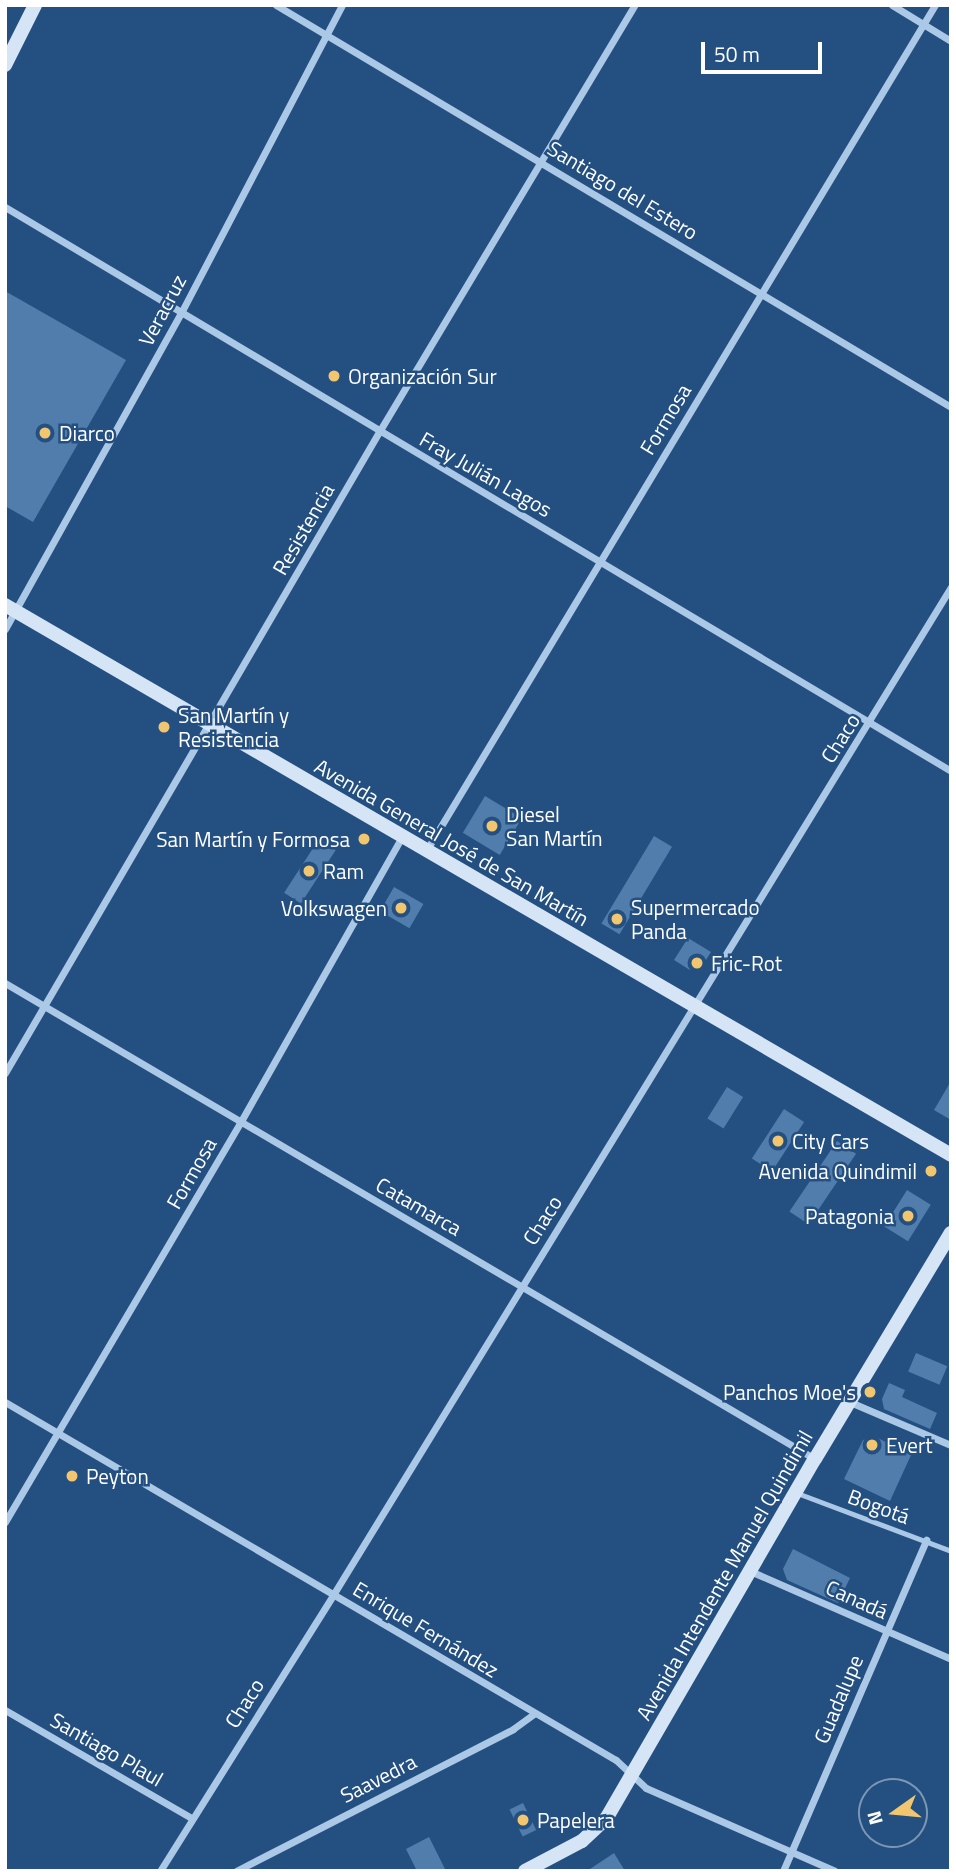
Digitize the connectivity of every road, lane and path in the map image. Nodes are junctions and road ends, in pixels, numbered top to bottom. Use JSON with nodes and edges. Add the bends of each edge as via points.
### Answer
{"nodes":[{"id":1,"x":35,"y":5,"type":"edge"},
{"id":2,"x":276,"y":5,"type":"edge"},
{"id":3,"x":342,"y":5,"type":"edge"},
{"id":4,"x":635,"y":5,"type":"edge"},
{"id":5,"x":892,"y":5,"type":"edge"},
{"id":6,"x":935,"y":5,"type":"edge"},
{"id":7,"x":924,"y":25,"type":"junction"},
{"id":8,"x":326,"y":36,"type":"junction"},
{"id":9,"x":951,"y":41,"type":"edge"},
{"id":10,"x":5,"y":65,"type":"edge"},
{"id":11,"x":542,"y":162,"type":"junction"},
{"id":12,"x":5,"y":207,"type":"edge"},
{"id":13,"x":762,"y":294,"type":"junction"},
{"id":14,"x":182,"y":311,"type":"junction"},
{"id":15,"x":951,"y":407,"type":"edge"},
{"id":16,"x":379,"y":432,"type":"junction"},
{"id":17,"x":599,"y":560,"type":"junction"},
{"id":18,"x":951,"y":587,"type":"edge"},
{"id":19,"x":10,"y":608,"type":"edge"},
{"id":20,"x":5,"y":629,"type":"edge"},
{"id":21,"x":871,"y":722,"type":"junction"},
{"id":22,"x":209,"y":725,"type":"junction"},
{"id":23,"x":951,"y":771,"type":"edge"},
{"id":24,"x":401,"y":838,"type":"junction"},
{"id":25,"x":426,"y":852,"type":"junction"},
{"id":26,"x":5,"y":983,"type":"edge"},
{"id":27,"x":695,"y":1005,"type":"junction"},
{"id":28,"x":45,"y":1006,"type":"junction"},
{"id":29,"x":5,"y":1073,"type":"edge"},
{"id":30,"x":240,"y":1123,"type":"junction"},
{"id":31,"x":951,"y":1155,"type":"edge"},
{"id":32,"x":951,"y":1233,"type":"edge"},
{"id":33,"x":522,"y":1286,"type":"junction"},
{"id":34,"x":5,"y":1402,"type":"edge"},
{"id":35,"x":850,"y":1402,"type":"junction"},
{"id":36,"x":59,"y":1433,"type":"junction"},
{"id":37,"x":951,"y":1445,"type":"edge"},
{"id":38,"x":815,"y":1459,"type":"junction"},
{"id":39,"x":796,"y":1492,"type":"junction"},
{"id":40,"x":5,"y":1522,"type":"edge"},
{"id":41,"x":926,"y":1541,"type":"junction"},
{"id":42,"x":951,"y":1551,"type":"edge"},
{"id":43,"x":750,"y":1571,"type":"junction"},
{"id":44,"x":333,"y":1595,"type":"junction"},
{"id":45,"x":886,"y":1631,"type":"junction"},
{"id":46,"x":951,"y":1659,"type":"edge"},
{"id":47,"x":5,"y":1710,"type":"edge"},
{"id":48,"x":534,"y":1714,"type":"junction"},
{"id":49,"x":632,"y":1775,"type":"junction"},
{"id":50,"x":191,"y":1818,"type":"junction"},
{"id":51,"x":792,"y":1851,"type":"junction"},
{"id":52,"x":160,"y":1871,"type":"edge"},
{"id":53,"x":236,"y":1871,"type":"edge"},
{"id":54,"x":525,"y":1871,"type":"edge"},
{"id":55,"x":783,"y":1871,"type":"edge"},
{"id":56,"x":835,"y":1871,"type":"edge"}],
"edges":[{"from":1,"to":10,"type":"main road"},
{"from":2,"to":8,"type":"street","name":"Santiago del Estero"},
{"from":3,"to":8,"type":"street","name":"Veracruz"},
{"from":4,"to":11,"type":"street","name":"Resistencia"},
{"from":5,"to":7,"type":"street"},
{"from":6,"to":7,"type":"street","name":"Formosa"},
{"from":7,"to":9,"type":"street"},
{"from":7,"to":13,"type":"street","name":"Formosa"},
{"from":8,"to":11,"type":"street","name":"Santiago del Estero"},
{"from":8,"to":14,"type":"street","name":"Veracruz"},
{"from":11,"to":13,"type":"street","name":"Santiago del Estero"},
{"from":11,"to":16,"type":"street","name":"Resistencia"},
{"from":12,"to":14,"type":"street","name":"Fray Julián Lagos"},
{"from":13,"to":15,"type":"street","name":"Santiago del Estero"},
{"from":13,"to":17,"type":"street","name":"Formosa"},
{"from":14,"to":16,"type":"street","name":"Fray Julián Lagos"},
{"from":14,"to":19,"type":"street","name":"Veracruz"},
{"from":16,"to":17,"type":"street","name":"Fray Julián Lagos"},
{"from":16,"to":22,"type":"street","name":"Resistencia"},
{"from":17,"to":21,"type":"street","name":"Fray Julián Lagos"},
{"from":17,"to":25,"type":"street","name":"Formosa"},
{"from":18,"to":21,"type":"street","name":"Chaco"},
{"from":19,"to":20,"type":"street","name":"Veracruz"},
{"from":19,"to":22,"type":"main road","name":"Avenida General José de San Martín"},
{"from":21,"to":23,"type":"street","name":"Fray Julián Lagos"},
{"from":21,"to":27,"type":"street","name":"Chaco"},
{"from":22,"to":24,"type":"main road","name":"Avenida General José de San Martín"},
{"from":22,"to":28,"type":"street","name":"Resistencia"},
{"from":24,"to":25,"type":"main road","name":"Avenida General José de San Martín"},
{"from":24,"to":30,"type":"street","name":"Formosa"},
{"from":25,"to":27,"type":"main road","name":"Avenida General José de San Martín"},
{"from":26,"to":28,"type":"street","name":"Catamarca"},
{"from":27,"to":31,"type":"main road","name":"Avenida General José de San Martín"},
{"from":27,"to":33,"type":"street","name":"Chaco"},
{"from":28,"to":29,"type":"street","name":"Resistencia"},
{"from":28,"to":30,"type":"street","name":"Catamarca"},
{"from":30,"to":33,"type":"street","name":"Catamarca"},
{"from":30,"to":36,"type":"street","name":"Formosa"},
{"from":32,"to":35,"type":"main road","name":"Avenida Intendente Manuel Quindimil"},
{"from":33,"to":38,"type":"street","name":"Catamarca"},
{"from":33,"to":44,"type":"street","name":"Chaco"},
{"from":34,"to":36,"type":"street","name":"Enrique Fernández"},
{"from":35,"to":37,"type":"street"},
{"from":35,"to":38,"type":"main road","name":"Avenida Intendente Manuel Quindimil"},
{"from":36,"to":40,"type":"street","name":"Formosa"},
{"from":36,"to":44,"type":"street","name":"Enrique Fernández"},
{"from":38,"to":39,"type":"main road","name":"Avenida Intendente Manuel Quindimil"},
{"from":39,"to":41,"type":"lane","name":"Bogotá"},
{"from":39,"to":43,"type":"main road","name":"Avenida Intendente Manuel Quindimil"},
{"from":41,"to":42,"type":"lane","name":"Bogotá"},
{"from":41,"to":45,"type":"street","name":"Guadalupe"},
{"from":43,"to":45,"type":"street","name":"Canadá"},
{"from":43,"to":49,"type":"main road","name":"Avenida Intendente Manuel Quindimil"},
{"from":44,"to":48,"type":"street","name":"Enrique Fernández"},
{"from":44,"to":50,"type":"street","name":"Chaco"},
{"from":45,"to":46,"type":"street","name":"Canadá"},
{"from":45,"to":51,"type":"street","name":"Guadalupe"},
{"from":47,"to":50,"type":"street","name":"Santiago Plaul"},
{"from":48,"to":49,"type":"street","name":"Enrique Fernández","via":[[616,1760]]},
{"from":48,"to":53,"type":"street","name":"Saavedra"},
{"from":49,"to":51,"type":"street","name":"Enrique Fernández","via":[[646,1788]]},
{"from":49,"to":54,"type":"main road","name":"Avenida Intendente Manuel Quindimil","via":[[596,1831]]},
{"from":50,"to":52,"type":"street","name":"Chaco"},
{"from":51,"to":55,"type":"street","name":"Guadalupe"},
{"from":51,"to":56,"type":"street","name":"Enrique Fernández"}]}
